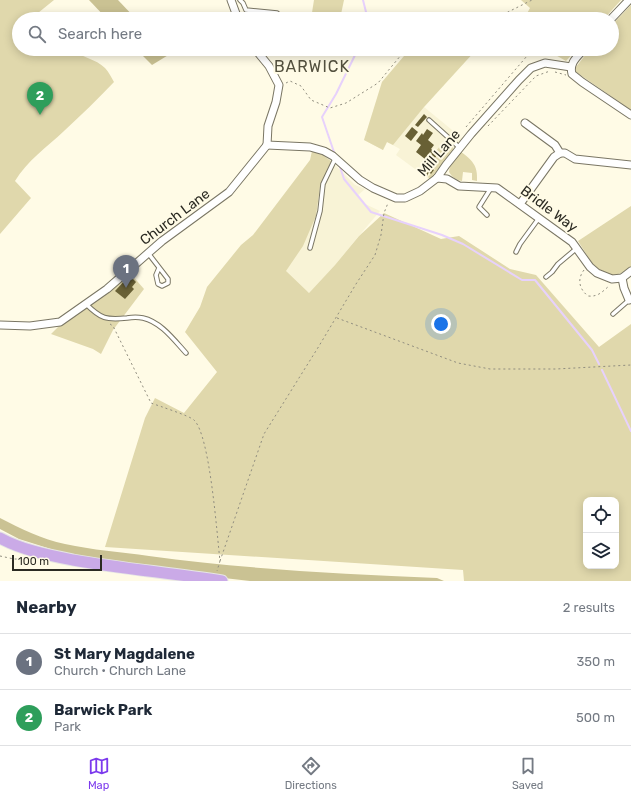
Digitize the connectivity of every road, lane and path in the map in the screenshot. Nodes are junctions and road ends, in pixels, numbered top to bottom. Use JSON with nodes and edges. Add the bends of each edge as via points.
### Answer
{"nodes":[{"id":1,"x":232,"y":0,"type":"edge"},
{"id":2,"x":240,"y":0,"type":"edge"},
{"id":3,"x":532,"y":0,"type":"edge"},
{"id":4,"x":629,"y":0,"type":"edge"},
{"id":5,"x":236,"y":12,"type":"edge"},
{"id":6,"x":267,"y":12,"type":"edge"},
{"id":7,"x":508,"y":12,"type":"edge"},
{"id":8,"x":618,"y":12,"type":"edge"},
{"id":9,"x":261,"y":56,"type":"edge"},
{"id":10,"x":400,"y":56,"type":"edge"},
{"id":11,"x":527,"y":56,"type":"edge"},
{"id":12,"x":578,"y":56,"type":"edge"},
{"id":13,"x":571,"y":70,"type":"junction"},
{"id":14,"x":278,"y":89,"type":"junction"},
{"id":15,"x":631,"y":114,"type":"edge"},
{"id":16,"x":429,"y":120,"type":"dead end"},
{"id":17,"x":525,"y":123,"type":"dead end"},
{"id":18,"x":488,"y":126,"type":"dead end"},
{"id":19,"x":466,"y":127,"type":"dead end"},
{"id":20,"x":267,"y":144,"type":"junction"},
{"id":21,"x":460,"y":148,"type":"junction"},
{"id":22,"x":560,"y":153,"type":"junction"},
{"id":23,"x":336,"y":159,"type":"junction"},
{"id":24,"x":631,"y":165,"type":"edge"},
{"id":25,"x":437,"y":178,"type":"junction"},
{"id":26,"x":492,"y":187,"type":"junction"},
{"id":27,"x":391,"y":196,"type":"junction"},
{"id":28,"x":520,"y":204,"type":"junction"},
{"id":29,"x":487,"y":215,"type":"dead end"},
{"id":30,"x":539,"y":218,"type":"junction"},
{"id":31,"x":310,"y":248,"type":"dead end"},
{"id":32,"x":577,"y":248,"type":"junction"},
{"id":33,"x":516,"y":252,"type":"dead end"},
{"id":34,"x":148,"y":253,"type":"junction"},
{"id":35,"x":588,"y":265,"type":"junction"},
{"id":36,"x":159,"y":268,"type":"junction"},
{"id":37,"x":631,"y":271,"type":"edge"},
{"id":38,"x":546,"y":277,"type":"dead end"},
{"id":39,"x":622,"y":278,"type":"junction"},
{"id":40,"x":614,"y":279,"type":"junction"},
{"id":41,"x":629,"y":300,"type":"joint"},
{"id":42,"x":86,"y":304,"type":"junction"},
{"id":43,"x":613,"y":314,"type":"dead end"},
{"id":44,"x":336,"y":318,"type":"junction"},
{"id":45,"x":107,"y":322,"type":"dead end"},
{"id":46,"x":0,"y":325,"type":"edge"},
{"id":47,"x":186,"y":353,"type":"dead end"},
{"id":48,"x":631,"y":365,"type":"edge"},
{"id":49,"x":0,"y":538,"type":"edge"},
{"id":50,"x":14,"y":545,"type":"junction"},
{"id":51,"x":0,"y":546,"type":"edge"},
{"id":52,"x":220,"y":561,"type":"junction"},
{"id":53,"x":218,"y":580,"type":"edge"}],
"edges":[{"from":1,"to":5,"type":"street"},
{"from":2,"to":6,"type":"lane","via":[[246,10]]},
{"from":3,"to":7,"type":"path"},
{"from":4,"to":8,"type":"street"},
{"from":9,"to":14,"type":"street","via":[[279,85]]},
{"from":10,"to":14,"type":"path","via":[[378,83],[346,104],[330,108],[311,100],[301,86],[290,80]]},
{"from":11,"to":19,"type":"path"},
{"from":12,"to":13,"type":"street"},
{"from":13,"to":15,"type":"street","via":[[582,82]]},
{"from":13,"to":18,"type":"path","via":[[567,76],[551,71],[536,76]]},
{"from":13,"to":21,"type":"street","name":"Mill Lane","via":[[545,63],[531,68]]},
{"from":14,"to":20,"type":"street","via":[[268,126]]},
{"from":16,"to":21,"type":"lane"},
{"from":17,"to":22,"type":"street","via":[[555,145]]},
{"from":20,"to":23,"type":"street","name":"Mill Lane","via":[[310,147],[324,151]]},
{"from":20,"to":34,"type":"street","name":"Church Lane","via":[[229,192]]},
{"from":21,"to":25,"type":"street","name":"Mill Lane"},
{"from":22,"to":24,"type":"street","via":[[575,159]]},
{"from":22,"to":28,"type":"street","via":[[554,157]]},
{"from":23,"to":27,"type":"street","name":"Mill Lane","via":[[360,180]]},
{"from":23,"to":31,"type":"lane","via":[[323,184],[320,211]]},
{"from":25,"to":26,"type":"street","name":"Bridle Way","via":[[447,179],[459,186]]},
{"from":25,"to":27,"type":"street","name":"Mill Lane","via":[[413,195],[405,198]]},
{"from":26,"to":28,"type":"street","name":"Bridle Way"},
{"from":26,"to":29,"type":"lane","via":[[479,207]]},
{"from":27,"to":44,"type":"path","via":[[384,213],[375,255]]},
{"from":28,"to":30,"type":"street","name":"Bridle Way"},
{"from":30,"to":32,"type":"street","name":"Bridle Way","via":[[564,235]]},
{"from":30,"to":33,"type":"lane"},
{"from":32,"to":35,"type":"street","name":"Bridle Way"},
{"from":32,"to":38,"type":"lane"},
{"from":34,"to":36,"type":"lane"},
{"from":34,"to":42,"type":"street","name":"Church Lane","via":[[108,289]]},
{"from":35,"to":40,"type":"street","name":"Bridle Way","via":[[604,277]]},
{"from":35,"to":40,"type":"path","via":[[582,272],[579,285],[588,296],[598,295]]},
{"from":36,"to":36,"type":"lane","via":[[168,281],[166,285],[158,284],[156,279]]},
{"from":37,"to":39,"type":"street"},
{"from":39,"to":40,"type":"street","name":"Bridle Way"},
{"from":39,"to":41,"type":"street"},
{"from":41,"to":43,"type":"lane"},
{"from":42,"to":46,"type":"street","name":"Church Lane","via":[[60,322],[30,326]]},
{"from":42,"to":47,"type":"lane","via":[[103,318],[111,320],[136,317],[151,321]]},
{"from":44,"to":48,"type":"path","via":[[458,363],[490,369]]},
{"from":44,"to":52,"type":"path","via":[[264,434]]},
{"from":45,"to":52,"type":"path","via":[[113,326],[152,403],[194,420],[201,433],[207,452]]},
{"from":49,"to":50,"type":"highway"},
{"from":50,"to":51,"type":"highway"},
{"from":50,"to":53,"type":"highway","via":[[98,564]]},
{"from":52,"to":53,"type":"path"}]}
